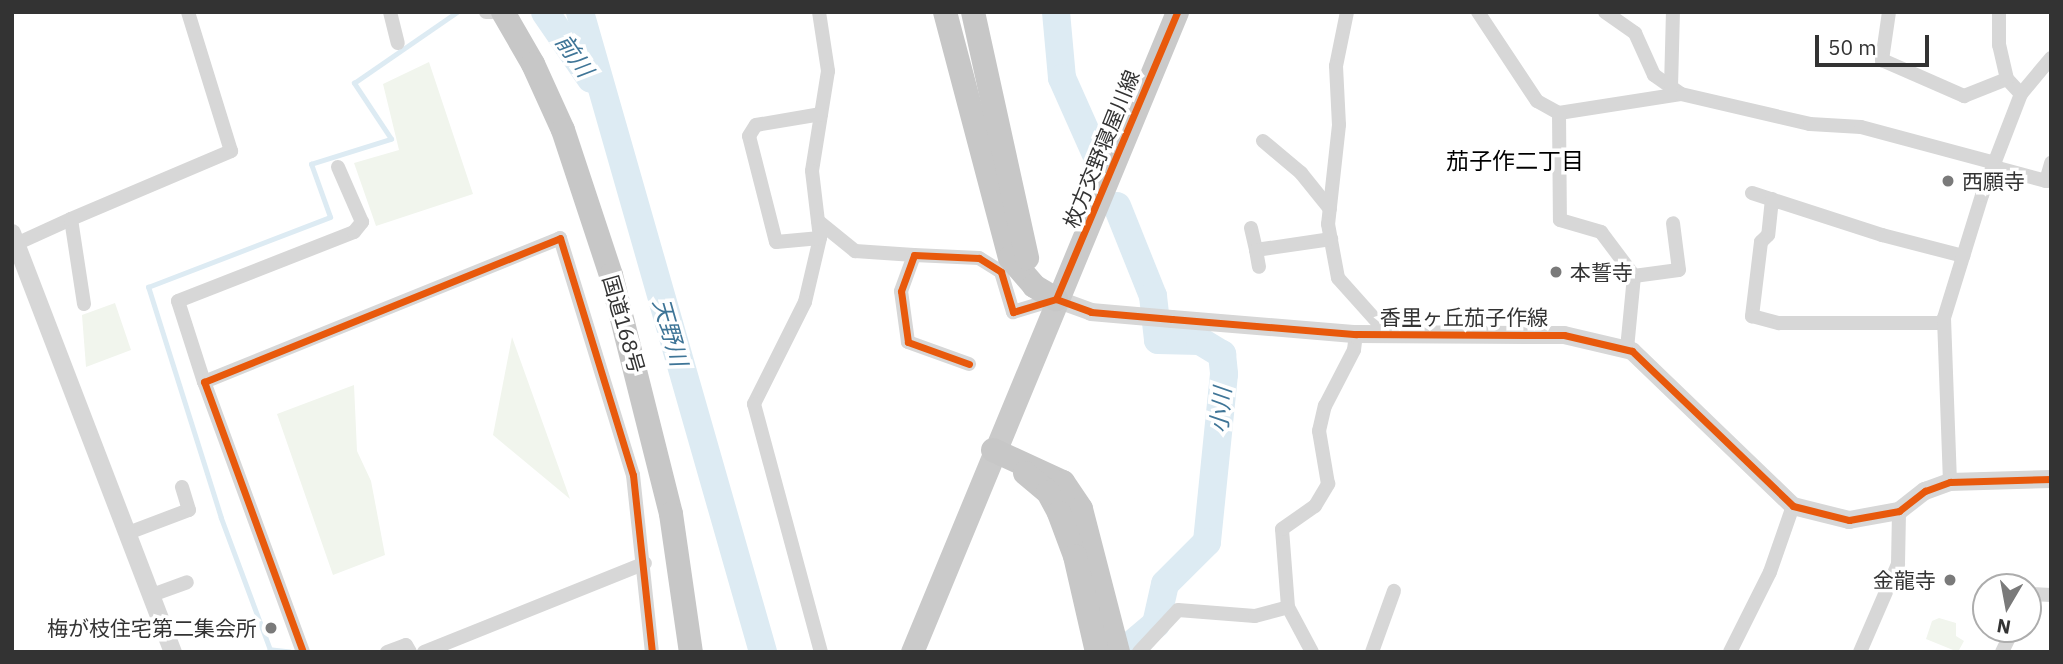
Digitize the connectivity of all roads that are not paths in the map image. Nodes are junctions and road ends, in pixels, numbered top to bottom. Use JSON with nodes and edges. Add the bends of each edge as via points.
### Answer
{"nodes":[{"id":1,"x":188,"y":12,"type":"edge"},
{"id":2,"x":390,"y":12,"type":"edge"},
{"id":3,"x":486,"y":12,"type":"edge"},
{"id":4,"x":492,"y":12,"type":"edge"},
{"id":5,"x":503,"y":12,"type":"edge"},
{"id":6,"x":819,"y":12,"type":"edge"},
{"id":7,"x":946,"y":12,"type":"edge"},
{"id":8,"x":973,"y":12,"type":"edge"},
{"id":9,"x":1177,"y":12,"type":"edge"},
{"id":10,"x":1347,"y":12,"type":"edge"},
{"id":11,"x":1478,"y":12,"type":"edge"},
{"id":12,"x":1605,"y":12,"type":"edge"},
{"id":13,"x":1673,"y":12,"type":"edge"},
{"id":14,"x":1889,"y":12,"type":"edge"},
{"id":15,"x":1999,"y":12,"type":"edge"},
{"id":16,"x":398,"y":43,"type":"dead end"},
{"id":17,"x":2051,"y":58,"type":"edge"},
{"id":18,"x":2007,"y":79,"type":"junction"},
{"id":19,"x":1676,"y":91,"type":"junction"},
{"id":20,"x":2021,"y":94,"type":"junction"},
{"id":21,"x":1559,"y":113,"type":"junction"},
{"id":22,"x":821,"y":114,"type":"junction"},
{"id":23,"x":1262,"y":141,"type":"dead end"},
{"id":24,"x":2051,"y":163,"type":"edge"},
{"id":25,"x":1994,"y":165,"type":"junction"},
{"id":26,"x":338,"y":167,"type":"dead end"},
{"id":27,"x":2049,"y":187,"type":"edge"},
{"id":28,"x":1752,"y":193,"type":"dead end"},
{"id":29,"x":1772,"y":199,"type":"junction"},
{"id":30,"x":1330,"y":209,"type":"junction"},
{"id":31,"x":71,"y":219,"type":"junction"},
{"id":32,"x":818,"y":221,"type":"junction"},
{"id":33,"x":1673,"y":223,"type":"dead end"},
{"id":34,"x":1251,"y":228,"type":"dead end"},
{"id":35,"x":14,"y":238,"type":"edge"},
{"id":36,"x":820,"y":238,"type":"junction"},
{"id":37,"x":1331,"y":239,"type":"junction"},
{"id":38,"x":1256,"y":250,"type":"junction"},
{"id":39,"x":914,"y":255,"type":"junction"},
{"id":40,"x":1963,"y":256,"type":"junction"},
{"id":41,"x":979,"y":258,"type":"junction"},
{"id":42,"x":1010,"y":258,"type":"junction"},
{"id":43,"x":1259,"y":267,"type":"dead end"},
{"id":44,"x":1634,"y":276,"type":"junction"},
{"id":45,"x":1056,"y":299,"type":"junction"},
{"id":46,"x":84,"y":304,"type":"dead end"},
{"id":47,"x":1944,"y":323,"type":"junction"},
{"id":48,"x":1356,"y":334,"type":"junction"},
{"id":49,"x":1389,"y":335,"type":"junction"},
{"id":50,"x":1627,"y":349,"type":"junction"},
{"id":51,"x":969,"y":364,"type":"dead end"},
{"id":52,"x":204,"y":382,"type":"junction"},
{"id":53,"x":993,"y":450,"type":"junction"},
{"id":54,"x":2051,"y":479,"type":"edge"},
{"id":55,"x":1950,"y":482,"type":"junction"},
{"id":56,"x":182,"y":488,"type":"dead end"},
{"id":57,"x":1793,"y":506,"type":"junction"},
{"id":58,"x":1899,"y":511,"type":"junction"},
{"id":59,"x":128,"y":533,"type":"junction"},
{"id":60,"x":645,"y":563,"type":"junction"},
{"id":61,"x":187,"y":582,"type":"dead end"},
{"id":62,"x":1394,"y":591,"type":"dead end"},
{"id":63,"x":152,"y":595,"type":"junction"},
{"id":64,"x":1287,"y":607,"type":"junction"},
{"id":65,"x":173,"y":652,"type":"edge"},
{"id":66,"x":303,"y":652,"type":"edge"},
{"id":67,"x":387,"y":652,"type":"edge"},
{"id":68,"x":410,"y":652,"type":"edge"},
{"id":69,"x":424,"y":652,"type":"edge"},
{"id":70,"x":652,"y":652,"type":"edge"},
{"id":71,"x":691,"y":652,"type":"edge"},
{"id":72,"x":821,"y":652,"type":"edge"},
{"id":73,"x":912,"y":652,"type":"edge"},
{"id":74,"x":1097,"y":652,"type":"edge"},
{"id":75,"x":1118,"y":652,"type":"edge"},
{"id":76,"x":1139,"y":652,"type":"edge"},
{"id":77,"x":1312,"y":652,"type":"edge"},
{"id":78,"x":1372,"y":652,"type":"edge"},
{"id":79,"x":1730,"y":652,"type":"edge"},
{"id":80,"x":1860,"y":652,"type":"edge"}],
"edges":[{"from":1,"to":31,"type":"street","via":[[230,151]]},
{"from":2,"to":16,"type":"street"},
{"from":3,"to":4,"type":"street"},
{"from":5,"to":71,"type":"highway","name":"国道168号","via":[[563,130],[611,275],[668,501]]},
{"from":6,"to":22,"type":"street","via":[[828,71]]},
{"from":7,"to":42,"type":"highway"},
{"from":8,"to":45,"type":"highway","via":[[1023,249],[1039,281]]},
{"from":9,"to":45,"type":"main road","name":"枚方交野寝屋川線"},
{"from":10,"to":30,"type":"street","via":[[1336,66],[1339,125]]},
{"from":11,"to":21,"type":"street","via":[[1537,101]]},
{"from":12,"to":19,"type":"street","via":[[1635,33],[1654,75]]},
{"from":13,"to":19,"type":"street"},
{"from":14,"to":18,"type":"street","via":[[1882,60],[1964,96]]},
{"from":15,"to":18,"type":"street","via":[[1999,45]]},
{"from":17,"to":20,"type":"street"},
{"from":18,"to":20,"type":"street"},
{"from":19,"to":21,"type":"street"},
{"from":19,"to":25,"type":"street","via":[[1810,124],[1861,127]]},
{"from":20,"to":25,"type":"street"},
{"from":21,"to":44,"type":"street","via":[[1559,220],[1601,232]]},
{"from":22,"to":32,"type":"street","via":[[812,171]]},
{"from":22,"to":36,"type":"street","via":[[756,125],[749,136],[776,242]]},
{"from":23,"to":30,"type":"street","via":[[1301,173]]},
{"from":24,"to":27,"type":"street"},
{"from":25,"to":27,"type":"street"},
{"from":25,"to":40,"type":"street"},
{"from":26,"to":52,"type":"street","via":[[362,222],[354,232],[178,301]]},
{"from":28,"to":29,"type":"street"},
{"from":29,"to":40,"type":"street"},
{"from":29,"to":47,"type":"street","via":[[1768,235],[1761,242],[1752,316],[1779,323]]},
{"from":30,"to":37,"type":"street"},
{"from":31,"to":35,"type":"street"},
{"from":31,"to":46,"type":"street"},
{"from":32,"to":36,"type":"street"},
{"from":32,"to":39,"type":"street","via":[[855,251]]},
{"from":33,"to":44,"type":"street","via":[[1679,270]]},
{"from":34,"to":38,"type":"street"},
{"from":35,"to":59,"type":"street"},
{"from":36,"to":72,"type":"street","via":[[805,302],[754,404]]},
{"from":37,"to":38,"type":"street"},
{"from":37,"to":49,"type":"street","via":[[1338,278]]},
{"from":38,"to":43,"type":"street"},
{"from":39,"to":41,"type":"street"},
{"from":39,"to":51,"type":"street","via":[[901,291],[908,342]]},
{"from":40,"to":47,"type":"street"},
{"from":41,"to":42,"type":"street"},
{"from":41,"to":45,"type":"street","via":[[1001,272],[1013,312]]},
{"from":42,"to":45,"type":"highway","via":[[1034,286]]},
{"from":44,"to":50,"type":"street"},
{"from":45,"to":48,"type":"street","name":"香里ヶ丘茄子作線","via":[[1091,312]]},
{"from":45,"to":53,"type":"main road","name":"枚方交野寝屋川線"},
{"from":47,"to":55,"type":"street"},
{"from":48,"to":49,"type":"street","name":"香里ヶ丘茄子作線"},
{"from":48,"to":64,"type":"street","via":[[1354,350],[1325,407],[1319,431],[1328,484],[1315,506],[1282,528]]},
{"from":49,"to":50,"type":"street","name":"香里ヶ丘茄子作線","via":[[1564,335]]},
{"from":50,"to":57,"type":"street","name":"香里ヶ丘茄子作線","via":[[1674,386]]},
{"from":52,"to":60,"type":"street","via":[[561,238],[633,475]]},
{"from":52,"to":66,"type":"street"},
{"from":53,"to":73,"type":"main road","name":"枚方交野寝屋川線"},
{"from":53,"to":74,"type":"highway","via":[[1048,492],[1075,556]]},
{"from":53,"to":75,"type":"highway","via":[[1063,482],[1081,509]]},
{"from":54,"to":55,"type":"street"},
{"from":55,"to":58,"type":"street","via":[[1925,491]]},
{"from":56,"to":59,"type":"street","via":[[189,510]]},
{"from":57,"to":58,"type":"street","via":[[1849,520]]},
{"from":57,"to":79,"type":"street","via":[[1770,572]]},
{"from":58,"to":80,"type":"street","via":[[1898,564]]},
{"from":59,"to":63,"type":"street"},
{"from":60,"to":69,"type":"street"},
{"from":60,"to":70,"type":"street"},
{"from":61,"to":63,"type":"street"},
{"from":62,"to":78,"type":"street"},
{"from":63,"to":65,"type":"street"},
{"from":64,"to":76,"type":"street","via":[[1255,616],[1178,610]]},
{"from":64,"to":77,"type":"street"},
{"from":67,"to":68,"type":"street","via":[[406,645]]}]}
